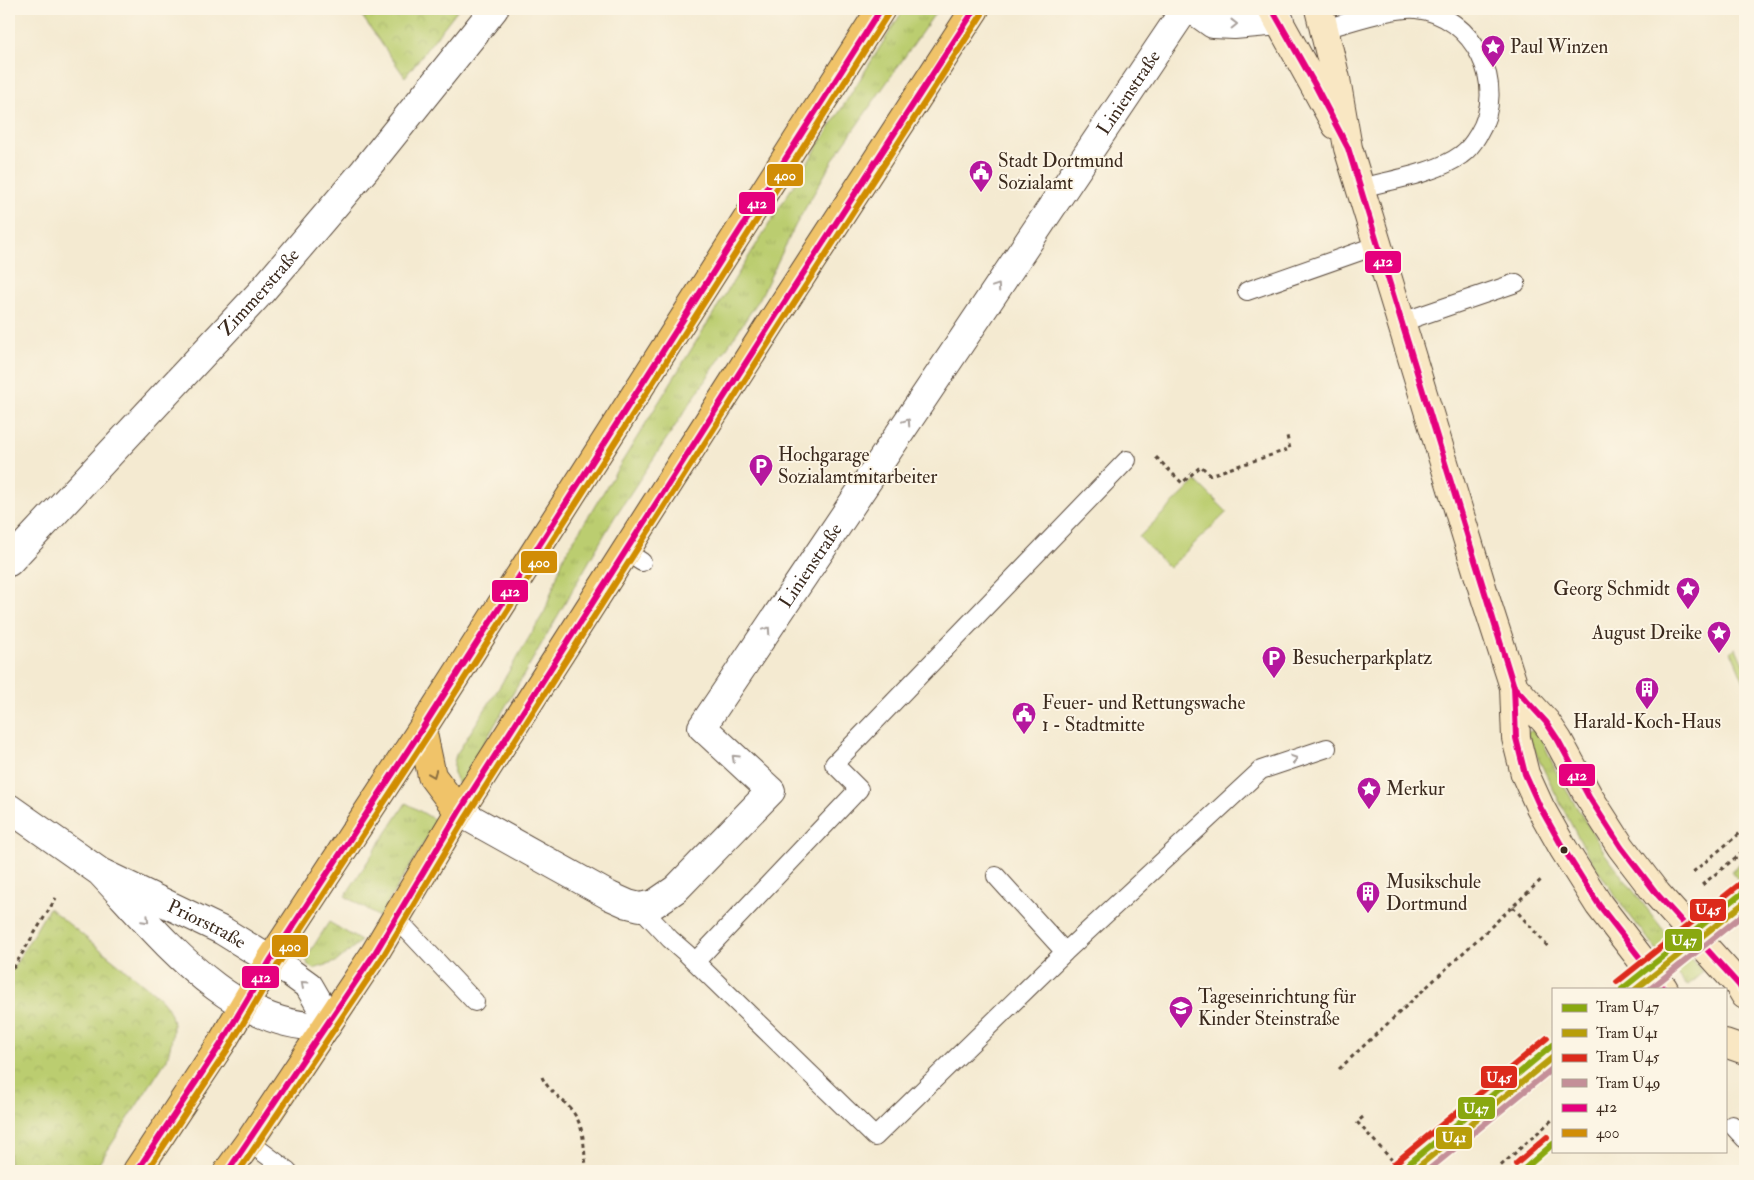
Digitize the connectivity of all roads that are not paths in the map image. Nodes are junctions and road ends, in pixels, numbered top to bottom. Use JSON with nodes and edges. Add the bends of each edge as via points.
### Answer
{"nodes":[{"id":1,"x":494,"y":9,"type":"edge"},
{"id":2,"x":881,"y":9,"type":"edge"},
{"id":3,"x":975,"y":9,"type":"edge"},
{"id":4,"x":1184,"y":9,"type":"edge"},
{"id":5,"x":1192,"y":9,"type":"edge"},
{"id":6,"x":1276,"y":15,"type":"edge"},
{"id":7,"x":1321,"y":19,"type":"edge"},
{"id":8,"x":1348,"y":148,"type":"junction"},
{"id":9,"x":1361,"y":188,"type":"junction"},
{"id":10,"x":1378,"y":245,"type":"junction"},
{"id":11,"x":1516,"y":283,"type":"dead end"},
{"id":12,"x":1247,"y":291,"type":"dead end"},
{"id":13,"x":1402,"y":322,"type":"junction"},
{"id":14,"x":1127,"y":460,"type":"road end"},
{"id":15,"x":9,"y":562,"type":"edge"},
{"id":16,"x":1514,"y":688,"type":"junction"},
{"id":17,"x":422,"y":729,"type":"junction"},
{"id":18,"x":1327,"y":748,"type":"dead end"},
{"id":19,"x":9,"y":808,"type":"edge"},
{"id":20,"x":458,"y":812,"type":"junction"},
{"id":21,"x":100,"y":872,"type":"junction"},
{"id":22,"x":996,"y":876,"type":"dead end"},
{"id":23,"x":640,"y":906,"type":"junction"},
{"id":24,"x":396,"y":918,"type":"junction"},
{"id":25,"x":1065,"y":952,"type":"junction"},
{"id":26,"x":270,"y":961,"type":"junction"},
{"id":27,"x":695,"y":962,"type":"junction"},
{"id":28,"x":1663,"y":988,"type":"edge"},
{"id":29,"x":1745,"y":995,"type":"edge"},
{"id":30,"x":475,"y":1002,"type":"dead end"},
{"id":31,"x":243,"y":1006,"type":"junction"},
{"id":32,"x":327,"y":1026,"type":"junction"},
{"id":33,"x":1726,"y":1043,"type":"edge"},
{"id":34,"x":1745,"y":1050,"type":"edge"},
{"id":35,"x":1732,"y":1125,"type":"dead end"},
{"id":36,"x":1745,"y":1139,"type":"edge"},
{"id":37,"x":249,"y":1142,"type":"junction"},
{"id":38,"x":136,"y":1171,"type":"edge"},
{"id":39,"x":228,"y":1171,"type":"edge"},
{"id":40,"x":288,"y":1171,"type":"edge"}],
"edges":[{"from":1,"to":15,"type":"street","name":"Zimmerstraße","via":[[364,171],[261,292]]},
{"from":2,"to":17,"type":"main road"},
{"from":3,"to":20,"type":"main road","via":[[634,556]]},
{"from":23,"to":4,"type":"street","name":"Linienstraße","one_way":true,"via":[[654,904],[676,889],[771,791],[702,727]]},
{"from":5,"to":6,"type":"street","one_way":true,"via":[[1213,24],[1234,25]]},
{"from":6,"to":8,"type":"main road"},
{"from":7,"to":8,"type":"main road"},
{"from":7,"to":9,"type":"lane","via":[[1416,9],[1434,13],[1456,24],[1474,43],[1489,78],[1490,109],[1474,142],[1463,154],[1447,164]]},
{"from":8,"to":9,"type":"main road"},
{"from":9,"to":10,"type":"main road"},
{"from":10,"to":12,"type":"lane"},
{"from":10,"to":13,"type":"main road"},
{"from":11,"to":13,"type":"lane"},
{"from":13,"to":16,"type":"main road"},
{"from":14,"to":27,"type":"lane","via":[[834,764],[859,789]]},
{"from":16,"to":28,"type":"main road","via":[[1516,738],[1525,774],[1540,807],[1599,905]]},
{"from":16,"to":29,"type":"main road","via":[[1546,722],[1589,797],[1633,863]]},
{"from":17,"to":20,"type":"main road","one_way":true,"via":[[432,776]]},
{"from":17,"to":26,"type":"main road"},
{"from":25,"to":18,"type":"lane","one_way":true,"via":[[1261,770]]},
{"from":19,"to":21,"type":"street","name":"Priorstraße"},
{"from":20,"to":23,"type":"street","via":[[610,896]]},
{"from":20,"to":24,"type":"main road"},
{"from":21,"to":26,"type":"street","name":"Priorstraße","via":[[222,931]]},
{"from":21,"to":31,"type":"street","name":"Priorstraße","one_way":true,"via":[[194,971]]},
{"from":22,"to":25,"type":"lane"},
{"from":23,"to":27,"type":"lane"},
{"from":24,"to":30,"type":"lane"},
{"from":24,"to":32,"type":"main road"},
{"from":25,"to":27,"type":"lane","via":[[875,1137]]},
{"from":26,"to":31,"type":"main road"},
{"from":32,"to":26,"type":"street","name":"Priorstraße","one_way":true,"via":[[320,1005],[308,986]]},
{"from":31,"to":32,"type":"street","name":"Priorstraße","via":[[280,1022],[309,1027]]},
{"from":31,"to":38,"type":"main road"},
{"from":32,"to":37,"type":"main road"},
{"from":33,"to":34,"type":"main road"},
{"from":35,"to":36,"type":"lane"},
{"from":37,"to":39,"type":"main road"},
{"from":37,"to":40,"type":"lane"}]}
